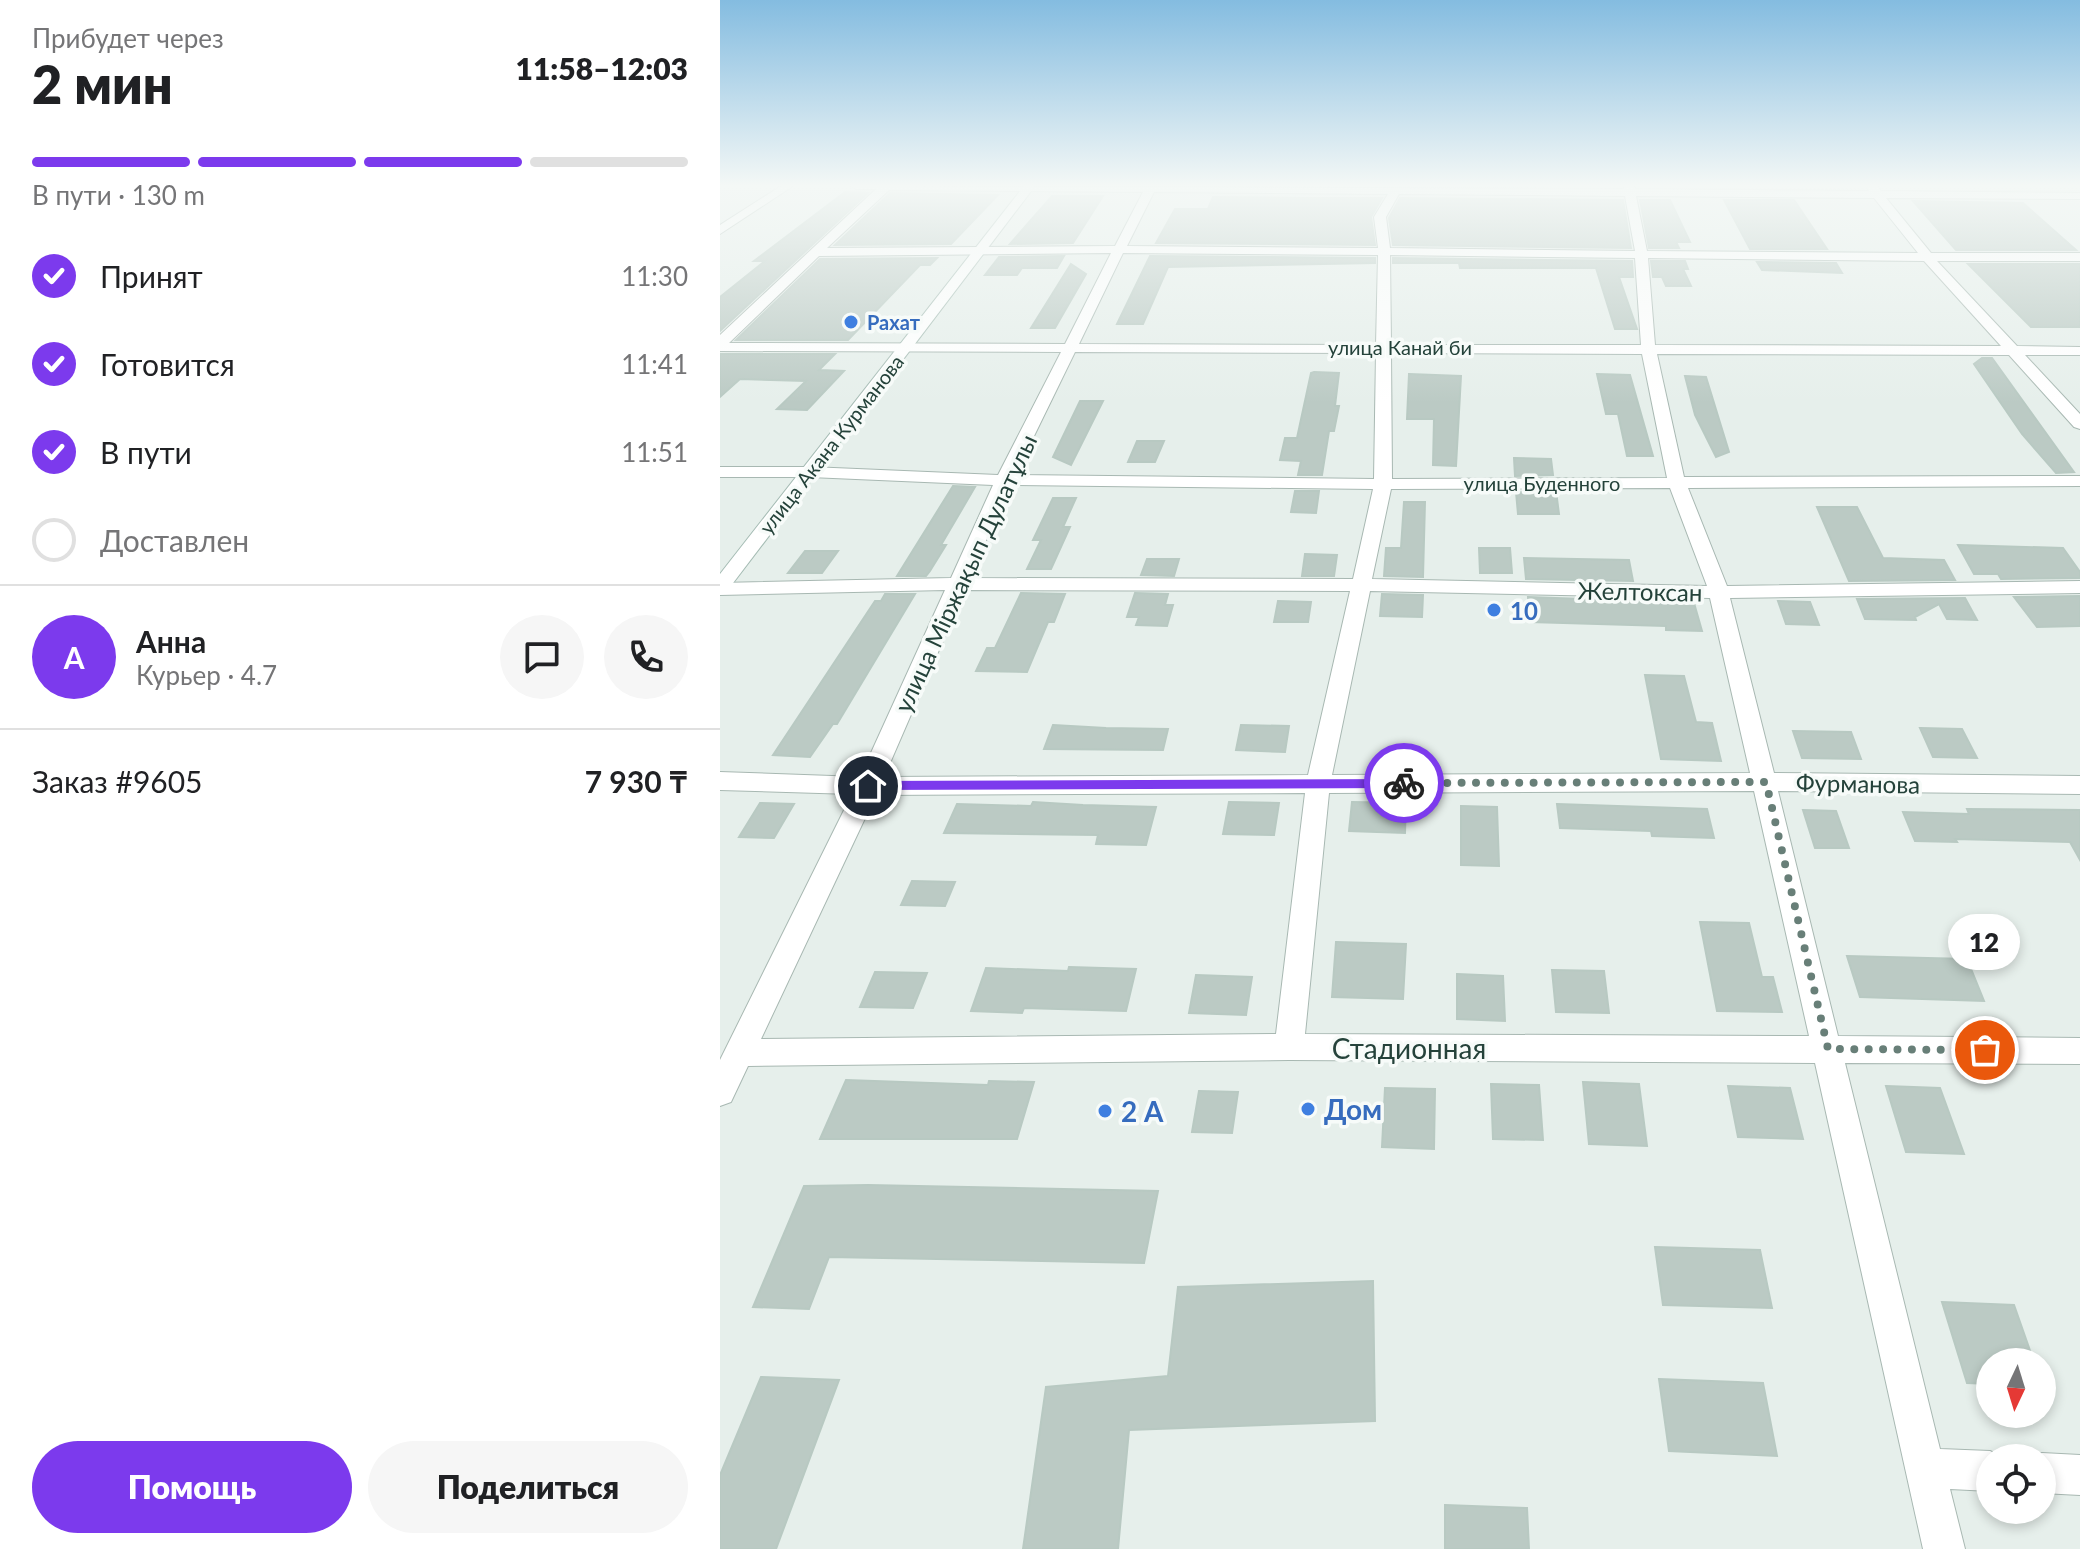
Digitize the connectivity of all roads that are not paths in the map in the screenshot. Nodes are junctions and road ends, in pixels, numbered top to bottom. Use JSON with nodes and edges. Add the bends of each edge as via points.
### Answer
{"nodes":[{"id":1,"x":810,"y":258,"type":"edge"},
{"id":2,"x":975,"y":258,"type":"edge"},
{"id":3,"x":1115,"y":258,"type":"edge"},
{"id":4,"x":1384,"y":258,"type":"edge"},
{"id":5,"x":1641,"y":258,"type":"edge"},
{"id":6,"x":1928,"y":258,"type":"edge"},
{"id":7,"x":720,"y":345,"type":"edge"},
{"id":8,"x":1073,"y":346,"type":"junction"},
{"id":9,"x":1382,"y":347,"type":"junction"},
{"id":10,"x":905,"y":348,"type":"junction"},
{"id":11,"x":1648,"y":348,"type":"junction"},
{"id":12,"x":2009,"y":350,"type":"junction"},
{"id":13,"x":2080,"y":351,"type":"edge"},
{"id":14,"x":2080,"y":424,"type":"edge"},
{"id":15,"x":720,"y":472,"type":"edge"},
{"id":16,"x":810,"y":472,"type":"junction"},
{"id":17,"x":1004,"y":480,"type":"junction"},
{"id":18,"x":2080,"y":481,"type":"edge"},
{"id":19,"x":1677,"y":483,"type":"junction"},
{"id":20,"x":1383,"y":484,"type":"junction"},
{"id":21,"x":960,"y":584,"type":"junction"},
{"id":22,"x":1361,"y":585,"type":"junction"},
{"id":23,"x":2080,"y":587,"type":"edge"},
{"id":24,"x":720,"y":588,"type":"edge"},
{"id":25,"x":1719,"y":592,"type":"junction"},
{"id":26,"x":720,"y":781,"type":"edge"},
{"id":27,"x":1766,"y":782,"type":"junction"},
{"id":28,"x":1318,"y":784,"type":"junction"},
{"id":29,"x":2080,"y":785,"type":"edge"},
{"id":30,"x":868,"y":786,"type":"junction"},
{"id":31,"x":1289,"y":1047,"type":"junction"},
{"id":32,"x":1828,"y":1049,"type":"junction"},
{"id":33,"x":2080,"y":1051,"type":"edge"},
{"id":34,"x":739,"y":1053,"type":"junction"},
{"id":35,"x":720,"y":1092,"type":"edge"},
{"id":36,"x":1927,"y":1468,"type":"junction"},
{"id":37,"x":1976,"y":1470,"type":"edge"},
{"id":38,"x":2056,"y":1474,"type":"edge"},
{"id":39,"x":2080,"y":1475,"type":"edge"},
{"id":40,"x":1944,"y":1549,"type":"edge"}],
"edges":[{"from":1,"to":7,"type":"street"},
{"from":2,"to":10,"type":"street","name":"улица Акана Курманова"},
{"from":3,"to":8,"type":"street","name":"улица Міржақып Дулатұлы"},
{"from":4,"to":9,"type":"street"},
{"from":5,"to":11,"type":"street"},
{"from":6,"to":12,"type":"street"},
{"from":7,"to":10,"type":"street","name":"улица Канай би"},
{"from":8,"to":9,"type":"street","name":"улица Канай би"},
{"from":8,"to":10,"type":"street","name":"улица Канай би"},
{"from":8,"to":17,"type":"street","name":"улица Міржақып Дулатұлы"},
{"from":9,"to":11,"type":"street","name":"улица Канай би"},
{"from":9,"to":20,"type":"street"},
{"from":10,"to":16,"type":"street","name":"улица Акана Курманова"},
{"from":11,"to":12,"type":"street","name":"улица Канай би"},
{"from":11,"to":19,"type":"street"},
{"from":12,"to":13,"type":"street","name":"улица Канай би"},
{"from":12,"to":14,"type":"street"},
{"from":15,"to":16,"type":"street","name":"улица Буденного"},
{"from":16,"to":17,"type":"street","name":"улица Буденного"},
{"from":16,"to":24,"type":"street","name":"улица Акана Курманова"},
{"from":17,"to":20,"type":"street","name":"улица Буденного"},
{"from":17,"to":21,"type":"street","name":"улица Міржақып Дулатұлы"},
{"from":18,"to":19,"type":"street","name":"улица Буденного"},
{"from":19,"to":20,"type":"street","name":"улица Буденного"},
{"from":19,"to":25,"type":"street"},
{"from":20,"to":22,"type":"street"},
{"from":21,"to":22,"type":"street","name":"Желтоксан"},
{"from":21,"to":24,"type":"street","name":"Желтоксан"},
{"from":21,"to":30,"type":"street","name":"улица Міржақып Дулатұлы"},
{"from":22,"to":25,"type":"street","name":"Желтоксан"},
{"from":22,"to":28,"type":"street"},
{"from":23,"to":25,"type":"street","name":"Желтоксан"},
{"from":25,"to":27,"type":"street"},
{"from":26,"to":30,"type":"street","name":"Фурманова"},
{"from":27,"to":28,"type":"street","name":"Фурманова"},
{"from":27,"to":29,"type":"street","name":"Фурманова"},
{"from":27,"to":32,"type":"street"},
{"from":28,"to":30,"type":"street","name":"Фурманова"},
{"from":28,"to":31,"type":"street"},
{"from":30,"to":34,"type":"street","name":"улица Міржақып Дулатұлы"},
{"from":31,"to":32,"type":"street","name":"Стадионная"},
{"from":31,"to":34,"type":"street","name":"Стадионная"},
{"from":32,"to":33,"type":"street","name":"Стадионная"},
{"from":32,"to":36,"type":"street"},
{"from":34,"to":35,"type":"street","name":"улица Міржақып Дулатұлы"},
{"from":36,"to":37,"type":"street"},
{"from":36,"to":40,"type":"street"},
{"from":38,"to":39,"type":"street"}]}
